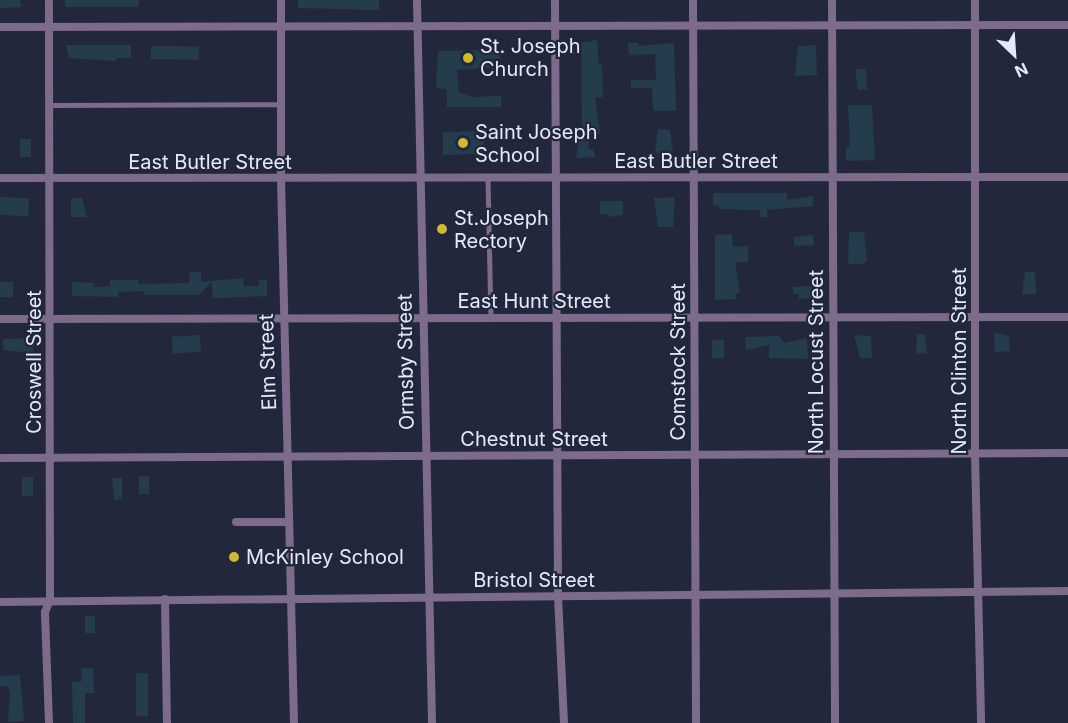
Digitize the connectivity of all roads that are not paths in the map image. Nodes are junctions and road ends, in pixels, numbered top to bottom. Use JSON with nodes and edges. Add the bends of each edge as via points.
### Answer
{"nodes":[{"id":1,"x":49,"y":0,"type":"edge"},
{"id":2,"x":281,"y":0,"type":"edge"},
{"id":3,"x":417,"y":0,"type":"edge"},
{"id":4,"x":555,"y":0,"type":"edge"},
{"id":5,"x":693,"y":0,"type":"edge"},
{"id":6,"x":832,"y":0,"type":"edge"},
{"id":7,"x":975,"y":0,"type":"edge"},
{"id":8,"x":555,"y":25,"type":"junction"},
{"id":9,"x":976,"y":25,"type":"junction"},
{"id":10,"x":1068,"y":25,"type":"edge"},
{"id":11,"x":419,"y":26,"type":"junction"},
{"id":12,"x":0,"y":27,"type":"edge"},
{"id":13,"x":49,"y":27,"type":"junction"},
{"id":14,"x":281,"y":27,"type":"junction"},
{"id":15,"x":693,"y":27,"type":"junction"},
{"id":16,"x":832,"y":28,"type":"junction"},
{"id":17,"x":281,"y":104,"type":"junction"},
{"id":18,"x":49,"y":105,"type":"junction"},
{"id":19,"x":977,"y":177,"type":"junction"},
{"id":20,"x":1068,"y":177,"type":"edge"},
{"id":21,"x":0,"y":178,"type":"edge"},
{"id":22,"x":50,"y":178,"type":"junction"},
{"id":23,"x":420,"y":178,"type":"junction"},
{"id":24,"x":488,"y":178,"type":"junction"},
{"id":25,"x":556,"y":178,"type":"junction"},
{"id":26,"x":693,"y":178,"type":"junction"},
{"id":27,"x":831,"y":178,"type":"junction"},
{"id":28,"x":281,"y":179,"type":"junction"},
{"id":29,"x":833,"y":315,"type":"junction"},
{"id":30,"x":976,"y":315,"type":"junction"},
{"id":31,"x":491,"y":317,"type":"junction"},
{"id":32,"x":1068,"y":317,"type":"edge"},
{"id":33,"x":422,"y":318,"type":"junction"},
{"id":34,"x":556,"y":318,"type":"junction"},
{"id":35,"x":0,"y":319,"type":"edge"},
{"id":36,"x":50,"y":319,"type":"junction"},
{"id":37,"x":283,"y":319,"type":"junction"},
{"id":38,"x":694,"y":319,"type":"junction"},
{"id":39,"x":1068,"y":453,"type":"edge"},
{"id":40,"x":833,"y":454,"type":"junction"},
{"id":41,"x":975,"y":454,"type":"junction"},
{"id":42,"x":695,"y":455,"type":"junction"},
{"id":43,"x":424,"y":456,"type":"junction"},
{"id":44,"x":557,"y":456,"type":"junction"},
{"id":45,"x":0,"y":458,"type":"edge"},
{"id":46,"x":50,"y":458,"type":"junction"},
{"id":47,"x":288,"y":458,"type":"junction"},
{"id":48,"x":236,"y":522,"type":"dead end"},
{"id":49,"x":289,"y":522,"type":"junction"},
{"id":50,"x":1068,"y":591,"type":"edge"},
{"id":51,"x":978,"y":593,"type":"junction"},
{"id":52,"x":833,"y":594,"type":"junction"},
{"id":53,"x":429,"y":596,"type":"junction"},
{"id":54,"x":558,"y":596,"type":"junction"},
{"id":55,"x":696,"y":597,"type":"junction"},
{"id":56,"x":290,"y":598,"type":"junction"},
{"id":57,"x":165,"y":599,"type":"junction"},
{"id":58,"x":50,"y":600,"type":"junction"},
{"id":59,"x":0,"y":602,"type":"edge"},
{"id":60,"x":49,"y":723,"type":"edge"},
{"id":61,"x":167,"y":723,"type":"edge"},
{"id":62,"x":294,"y":723,"type":"edge"},
{"id":63,"x":432,"y":723,"type":"edge"},
{"id":64,"x":564,"y":723,"type":"edge"},
{"id":65,"x":696,"y":723,"type":"edge"},
{"id":66,"x":835,"y":723,"type":"edge"},
{"id":67,"x":981,"y":723,"type":"edge"}],
"edges":[{"from":1,"to":13,"type":"street","name":"Croswell Street"},
{"from":2,"to":14,"type":"street","name":"Elm Street"},
{"from":3,"to":11,"type":"street","name":"Ormsby Street"},
{"from":4,"to":8,"type":"street"},
{"from":5,"to":15,"type":"street","name":"Comstock Street"},
{"from":6,"to":16,"type":"street","name":"North Locust Street"},
{"from":7,"to":9,"type":"street","name":"North Clinton Street"},
{"from":8,"to":11,"type":"street"},
{"from":8,"to":15,"type":"street"},
{"from":8,"to":25,"type":"street"},
{"from":9,"to":10,"type":"street"},
{"from":9,"to":16,"type":"street"},
{"from":9,"to":19,"type":"street","name":"North Clinton Street"},
{"from":11,"to":14,"type":"street"},
{"from":11,"to":23,"type":"street","name":"Ormsby Street"},
{"from":12,"to":13,"type":"street"},
{"from":13,"to":14,"type":"street"},
{"from":13,"to":18,"type":"street","name":"Croswell Street"},
{"from":14,"to":17,"type":"street","name":"Elm Street"},
{"from":15,"to":16,"type":"street"},
{"from":15,"to":26,"type":"street","name":"Comstock Street"},
{"from":16,"to":27,"type":"street","name":"North Locust Street"},
{"from":17,"to":18,"type":"lane"},
{"from":17,"to":28,"type":"street","name":"Elm Street"},
{"from":18,"to":22,"type":"street","name":"Croswell Street"},
{"from":19,"to":20,"type":"street","name":"East Butler Street"},
{"from":19,"to":27,"type":"street","name":"East Butler Street"},
{"from":19,"to":30,"type":"street","name":"North Clinton Street"},
{"from":21,"to":22,"type":"street","name":"East Butler Street"},
{"from":22,"to":28,"type":"street","name":"East Butler Street"},
{"from":22,"to":36,"type":"street","name":"Croswell Street"},
{"from":23,"to":24,"type":"street","name":"East Butler Street"},
{"from":23,"to":28,"type":"street","name":"East Butler Street"},
{"from":23,"to":33,"type":"street","name":"Ormsby Street"},
{"from":24,"to":25,"type":"street","name":"East Butler Street"},
{"from":24,"to":31,"type":"lane"},
{"from":25,"to":26,"type":"street","name":"East Butler Street"},
{"from":25,"to":34,"type":"street"},
{"from":26,"to":27,"type":"street","name":"East Butler Street"},
{"from":26,"to":38,"type":"street","name":"Comstock Street"},
{"from":27,"to":29,"type":"street","name":"North Locust Street"},
{"from":28,"to":37,"type":"street","name":"Elm Street"},
{"from":29,"to":30,"type":"street","name":"East Hunt Street"},
{"from":29,"to":38,"type":"street","name":"East Hunt Street"},
{"from":29,"to":40,"type":"street","name":"North Locust Street"},
{"from":30,"to":32,"type":"street","name":"East Hunt Street"},
{"from":30,"to":41,"type":"street","name":"North Clinton Street"},
{"from":31,"to":33,"type":"street","name":"East Hunt Street"},
{"from":31,"to":34,"type":"street","name":"East Hunt Street"},
{"from":33,"to":37,"type":"street","name":"East Hunt Street"},
{"from":33,"to":43,"type":"street","name":"Ormsby Street"},
{"from":34,"to":38,"type":"street","name":"East Hunt Street"},
{"from":34,"to":44,"type":"street"},
{"from":35,"to":36,"type":"street","name":"East Hunt Street"},
{"from":36,"to":37,"type":"street","name":"East Hunt Street"},
{"from":36,"to":46,"type":"street","name":"Croswell Street"},
{"from":37,"to":47,"type":"street","name":"Elm Street"},
{"from":38,"to":42,"type":"street","name":"Comstock Street"},
{"from":39,"to":41,"type":"street","name":"Chestnut Street"},
{"from":40,"to":41,"type":"street","name":"Chestnut Street"},
{"from":40,"to":42,"type":"street","name":"Chestnut Street"},
{"from":40,"to":52,"type":"street","name":"North Locust Street"},
{"from":41,"to":51,"type":"street","name":"North Clinton Street"},
{"from":42,"to":44,"type":"street","name":"Chestnut Street"},
{"from":42,"to":55,"type":"street","name":"Comstock Street"},
{"from":43,"to":44,"type":"street","name":"Chestnut Street"},
{"from":43,"to":47,"type":"street","name":"Chestnut Street"},
{"from":43,"to":53,"type":"street","name":"Ormsby Street"},
{"from":44,"to":54,"type":"street"},
{"from":45,"to":46,"type":"street","name":"Chestnut Street"},
{"from":46,"to":47,"type":"street","name":"Chestnut Street"},
{"from":46,"to":58,"type":"street","name":"Croswell Street"},
{"from":47,"to":49,"type":"street","name":"Elm Street"},
{"from":48,"to":49,"type":"street"},
{"from":49,"to":56,"type":"street","name":"Elm Street"},
{"from":50,"to":51,"type":"street","name":"Bristol Street"},
{"from":51,"to":52,"type":"street","name":"Bristol Street"},
{"from":51,"to":67,"type":"street","name":"North Clinton Street"},
{"from":52,"to":55,"type":"street","name":"Bristol Street"},
{"from":52,"to":66,"type":"street","name":"North Locust Street"},
{"from":53,"to":54,"type":"street","name":"Bristol Street"},
{"from":53,"to":56,"type":"street","name":"Bristol Street"},
{"from":53,"to":63,"type":"street","name":"Ormsby Street"},
{"from":54,"to":55,"type":"street","name":"Bristol Street"},
{"from":54,"to":64,"type":"street"},
{"from":55,"to":65,"type":"street","name":"Comstock Street"},
{"from":56,"to":57,"type":"street","name":"Bristol Street"},
{"from":56,"to":62,"type":"street","name":"Elm Street"},
{"from":57,"to":58,"type":"street","name":"Bristol Street"},
{"from":57,"to":61,"type":"street"},
{"from":58,"to":59,"type":"street","name":"Bristol Street"},
{"from":58,"to":60,"type":"street","name":"Croswell Street","via":[[45,612]]}]}
